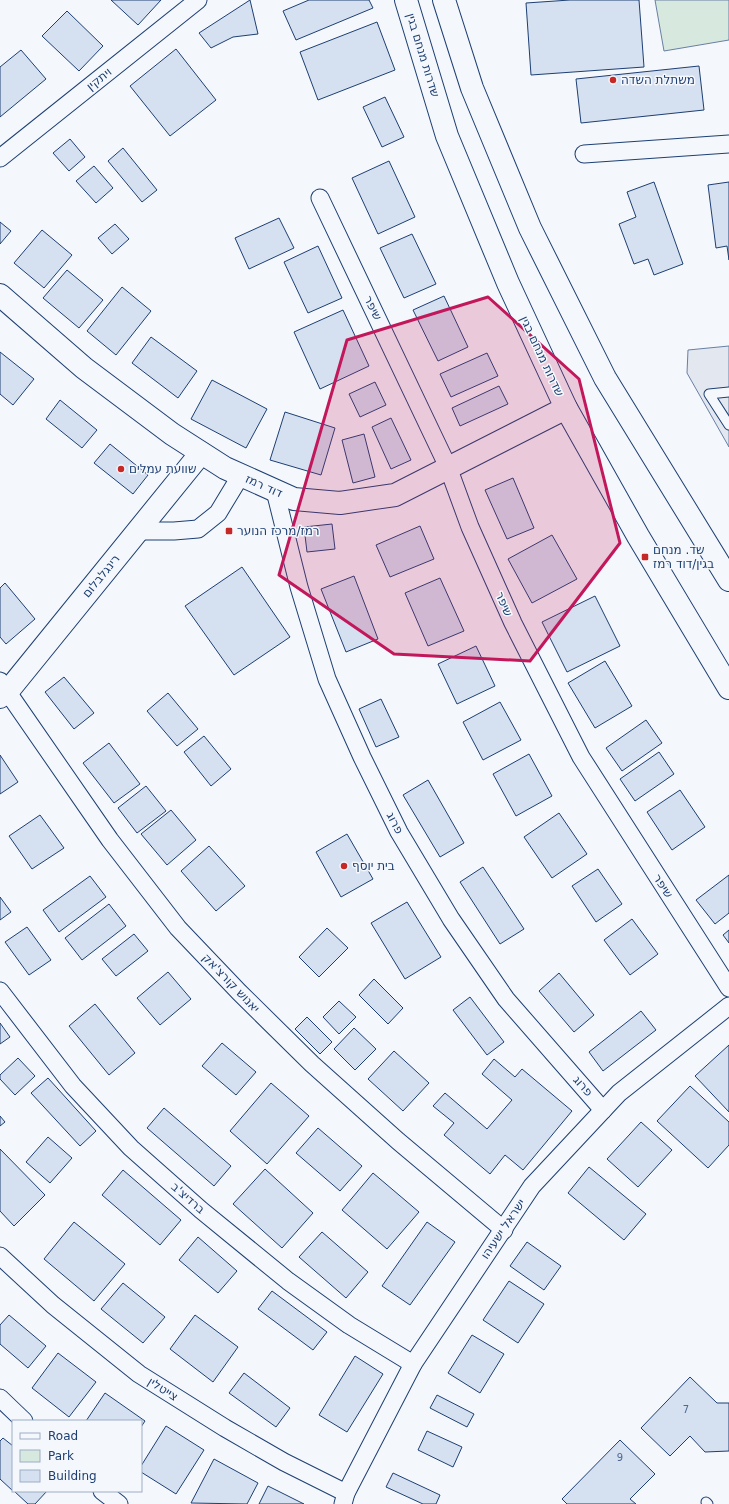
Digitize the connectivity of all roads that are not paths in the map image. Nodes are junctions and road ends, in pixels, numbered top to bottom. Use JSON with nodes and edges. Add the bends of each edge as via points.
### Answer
{"nodes":[{"id":1,"x":198,"y":0,"type":"edge"},
{"id":2,"x":406,"y":0,"type":"edge"},
{"id":3,"x":444,"y":0,"type":"edge"},
{"id":4,"x":729,"y":144,"type":"edge"},
{"id":5,"x":584,"y":154,"type":"dead end"},
{"id":6,"x":0,"y":158,"type":"edge"},
{"id":7,"x":320,"y":198,"type":"dead end"},
{"id":8,"x":0,"y":295,"type":"edge"},
{"id":9,"x":729,"y":392,"type":"edge"},
{"id":10,"x":566,"y":408,"type":"junction"},
{"id":11,"x":729,"y":425,"type":"edge"},
{"id":12,"x":201,"y":453,"type":"junction"},
{"id":13,"x":448,"y":467,"type":"junction"},
{"id":14,"x":240,"y":475,"type":"junction"},
{"id":15,"x":275,"y":491,"type":"junction"},
{"id":16,"x":137,"y":532,"type":"junction"},
{"id":17,"x":729,"y":580,"type":"edge"},
{"id":18,"x":729,"y":688,"type":"edge"},
{"id":19,"x":3,"y":690,"type":"edge"},
{"id":20,"x":729,"y":988,"type":"edge"},
{"id":21,"x":0,"y":991,"type":"edge"},
{"id":22,"x":729,"y":1006,"type":"edge"},
{"id":23,"x":603,"y":1110,"type":"junction"},
{"id":24,"x":504,"y":1230,"type":"junction"},
{"id":25,"x":0,"y":1256,"type":"edge"},
{"id":26,"x":413,"y":1364,"type":"junction"},
{"id":27,"x":0,"y":1398,"type":"edge"},
{"id":28,"x":23,"y":1420,"type":"edge"},
{"id":29,"x":103,"y":1492,"type":"edge"},
{"id":30,"x":345,"y":1499,"type":"edge"},
{"id":31,"x":118,"y":1504,"type":"edge"}],
"edges":[{"from":1,"to":6,"type":"street","name":"ויתקין"},
{"from":2,"to":10,"type":"main road","name":"שדרות מנחם בגין","via":[[448,136],[508,283]]},
{"from":3,"to":17,"type":"main road","via":[[472,88],[530,228],[605,378]]},
{"from":4,"to":5,"type":"street"},
{"from":7,"to":13,"type":"street","name":"שיפר"},
{"from":8,"to":12,"type":"main road","name":"דוד רמז","via":[[84,368]]},
{"from":9,"to":11,"type":"lane","via":[[710,394]]},
{"from":10,"to":13,"type":"main road","name":"דוד רמז"},
{"from":10,"to":18,"type":"main road","name":"שדרות מנחם בגין","via":[[638,536]]},
{"from":12,"to":14,"type":"main road","name":"דוד רמז"},
{"from":12,"to":16,"type":"main road","name":"רינגלבלום"},
{"from":13,"to":15,"type":"main road","name":"דוד רמז","via":[[395,495],[340,503],[294,499]]},
{"from":13,"to":20,"type":"street","name":"שיפר","via":[[470,527],[513,623],[581,757]]},
{"from":14,"to":15,"type":"main road","name":"דוד רמז"},
{"from":14,"to":16,"type":"street","via":[[218,513],[198,529]]},
{"from":15,"to":23,"type":"street","name":"פרוג","via":[[299,587],[327,679],[399,832],[451,919],[506,999]]},
{"from":16,"to":19,"type":"main road","name":"רינגלבלום"},
{"from":19,"to":24,"type":"street","name":"יאנוש קורצ'אק","via":[[110,840],[178,928],[312,1064],[398,1141]]},
{"from":21,"to":26,"type":"street","name":"ברדיצ'ב","via":[[73,1086],[131,1148],[201,1210],[288,1281],[349,1325]]},
{"from":22,"to":23,"type":"street","name":"ישראל ישעיהו","via":[[619,1093]]},
{"from":23,"to":24,"type":"street","name":"ישראל ישעיהו","via":[[532,1186]]},
{"from":24,"to":26,"type":"street","name":"ישראל ישעיהו"},
{"from":25,"to":30,"type":"street","name":"צייטלין","via":[[53,1305],[139,1374]]},
{"from":26,"to":30,"type":"street","name":"ישראל ישעיהו"},
{"from":27,"to":28,"type":"street"},
{"from":29,"to":31,"type":"street"}]}
